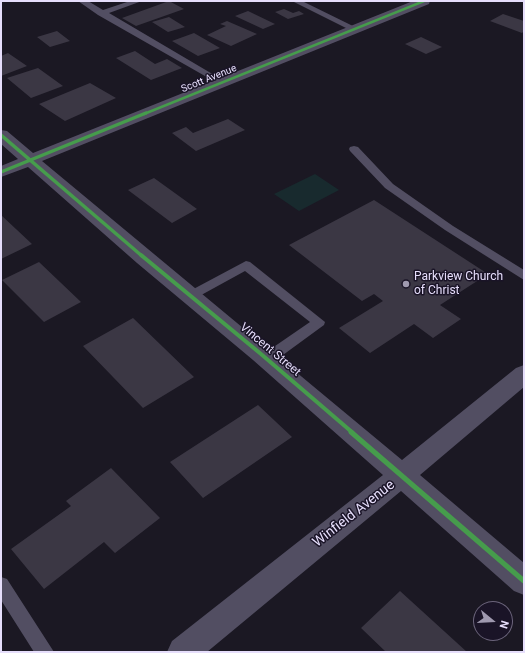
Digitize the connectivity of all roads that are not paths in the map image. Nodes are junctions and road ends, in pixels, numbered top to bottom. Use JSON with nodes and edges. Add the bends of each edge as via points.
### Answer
{"nodes":[{"id":1,"x":82,"y":1,"type":"edge"},
{"id":2,"x":138,"y":1,"type":"edge"},
{"id":3,"x":296,"y":1,"type":"edge"},
{"id":4,"x":424,"y":1,"type":"edge"},
{"id":5,"x":101,"y":13,"type":"junction"},
{"id":6,"x":355,"y":29,"type":"junction"},
{"id":7,"x":222,"y":82,"type":"junction"},
{"id":8,"x":1,"y":135,"type":"edge"},
{"id":9,"x":354,"y":149,"type":"dead end"},
{"id":10,"x":29,"y":161,"type":"junction"},
{"id":11,"x":1,"y":172,"type":"edge"},
{"id":12,"x":524,"y":276,"type":"edge"},
{"id":13,"x":190,"y":296,"type":"junction"},
{"id":14,"x":267,"y":359,"type":"junction"},
{"id":15,"x":524,"y":374,"type":"edge"},
{"id":16,"x":401,"y":476,"type":"junction"},
{"id":17,"x":524,"y":581,"type":"edge"},
{"id":18,"x":1,"y":585,"type":"edge"},
{"id":19,"x":45,"y":652,"type":"edge"},
{"id":20,"x":183,"y":652,"type":"edge"}],
"edges":[{"from":1,"to":5,"type":"lane"},
{"from":2,"to":5,"type":"lane"},
{"from":3,"to":6,"type":"lane"},
{"from":4,"to":6,"type":"street","name":"Scott Avenue"},
{"from":5,"to":7,"type":"lane"},
{"from":6,"to":7,"type":"street","name":"Scott Avenue"},
{"from":7,"to":10,"type":"street","name":"Scott Avenue"},
{"from":8,"to":10,"type":"street","name":"Vincent Street"},
{"from":9,"to":12,"type":"lane","via":[[389,186]]},
{"from":10,"to":11,"type":"street","name":"Scott Avenue"},
{"from":10,"to":13,"type":"street","name":"Vincent Street"},
{"from":13,"to":14,"type":"street","name":"Vincent Street"},
{"from":13,"to":14,"type":"lane","via":[[246,265],[319,322]]},
{"from":14,"to":16,"type":"street","name":"Vincent Street"},
{"from":15,"to":16,"type":"street","name":"Winfield Avenue"},
{"from":16,"to":17,"type":"street","name":"Vincent Street"},
{"from":16,"to":20,"type":"street","name":"Winfield Avenue"},
{"from":18,"to":19,"type":"lane"}]}
